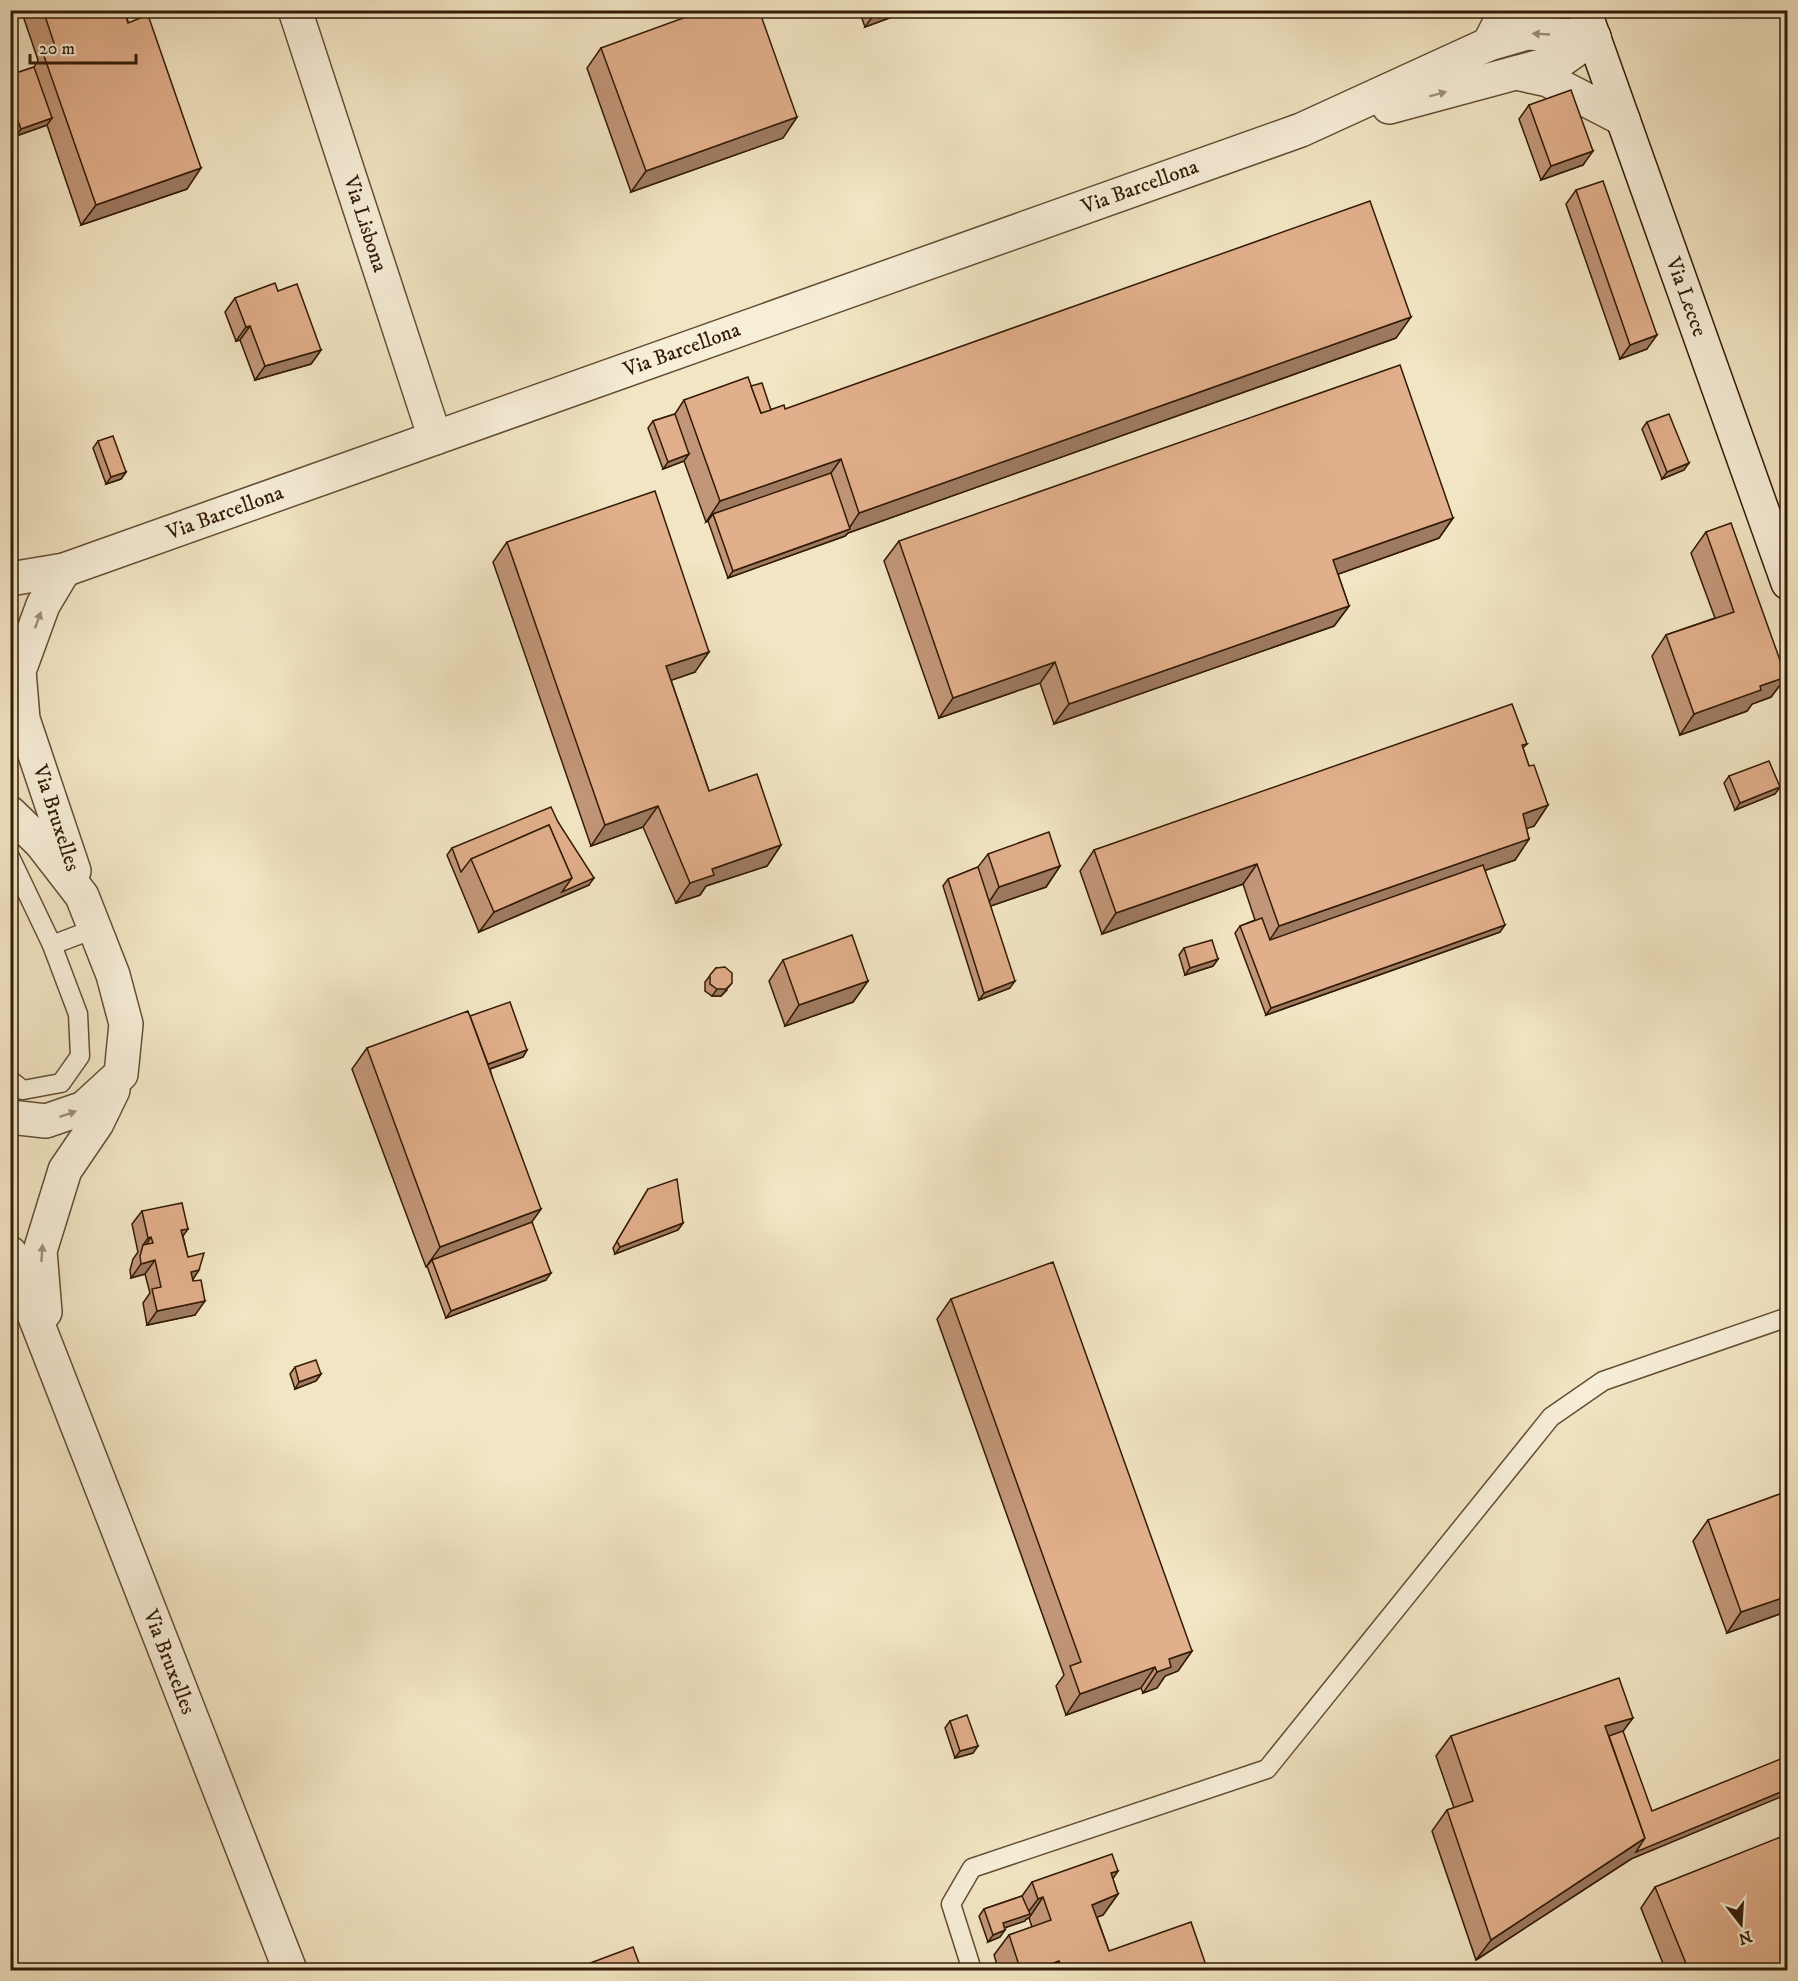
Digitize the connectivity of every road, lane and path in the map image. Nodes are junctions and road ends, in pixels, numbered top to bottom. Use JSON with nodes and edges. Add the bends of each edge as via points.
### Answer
{"nodes":[{"id":1,"x":295,"y":10,"type":"edge"},
{"id":2,"x":1506,"y":10,"type":"edge"},
{"id":3,"x":1589,"y":24,"type":"edge"},
{"id":4,"x":1489,"y":45,"type":"junction"},
{"id":5,"x":1516,"y":73,"type":"junction"},
{"id":6,"x":1623,"y":119,"type":"junction"},
{"id":7,"x":1301,"y":130,"type":"junction"},
{"id":8,"x":435,"y":438,"type":"junction"},
{"id":9,"x":64,"y":570,"type":"junction"},
{"id":10,"x":10,"y":579,"type":"edge"},
{"id":11,"x":1788,"y":583,"type":"edge"},
{"id":12,"x":10,"y":603,"type":"edge"},
{"id":13,"x":10,"y":813,"type":"edge"},
{"id":14,"x":10,"y":857,"type":"edge"},
{"id":15,"x":82,"y":896,"type":"junction"},
{"id":16,"x":94,"y":929,"type":"junction"},
{"id":17,"x":52,"y":945,"type":"junction"},
{"id":18,"x":121,"y":1074,"type":"junction"},
{"id":19,"x":10,"y":1080,"type":"edge"},
{"id":20,"x":10,"y":1118,"type":"edge"},
{"id":21,"x":10,"y":1252,"type":"edge"},
{"id":22,"x":1788,"y":1317,"type":"edge"},
{"id":23,"x":49,"y":1353,"type":"junction"},
{"id":24,"x":290,"y":1971,"type":"edge"},
{"id":25,"x":972,"y":1971,"type":"edge"}],
"edges":[{"from":1,"to":8,"type":"street","name":"Via Lisbona"},
{"from":2,"to":4,"type":"street"},
{"from":3,"to":4,"type":"street","name":"Via Barcellona","one_way":true,"via":[[1527,33]]},
{"from":3,"to":5,"type":"street","name":"Via Barcellona","via":[[1560,61]]},
{"from":3,"to":6,"type":"street","name":"Via Lecce"},
{"from":4,"to":7,"type":"street","name":"Via Barcellona"},
{"from":5,"to":6,"type":"street","via":[[1548,80]]},
{"from":7,"to":5,"type":"street","name":"Via Barcellona","one_way":true},
{"from":6,"to":11,"type":"street","name":"Via Lecce"},
{"from":7,"to":8,"type":"street","name":"Via Barcellona"},
{"from":8,"to":9,"type":"street","name":"Via Barcellona"},
{"from":9,"to":10,"type":"street","name":"Via Barcellona"},
{"from":9,"to":12,"type":"street","name":"Via Barcellona"},
{"from":15,"to":9,"type":"street","name":"Via Bruxelles","one_way":true,"via":[[23,719],[19,671],[43,605]]},
{"from":13,"to":15,"type":"street","name":"Via Bruxelles","via":[[41,843]]},
{"from":14,"to":17,"type":"lane"},
{"from":15,"to":16,"type":"street","name":"Via Bruxelles"},
{"from":16,"to":17,"type":"lane"},
{"from":16,"to":18,"type":"street","name":"Via Bruxelles","via":[[113,975],[126,1024]]},
{"from":17,"to":19,"type":"lane","via":[[78,1014],[80,1056],[61,1083],[23,1090]]},
{"from":20,"to":18,"type":"street","one_way":true,"via":[[46,1121],[84,1108]]},
{"from":23,"to":18,"type":"street","name":"Via Bruxelles","one_way":true,"via":[[40,1251],[65,1170],[97,1123]]},
{"from":21,"to":23,"type":"street","name":"Via Bruxelles"},
{"from":22,"to":25,"type":"lane","via":[[1603,1381],[1551,1417],[1267,1769],[972,1868],[951,1904]]},
{"from":23,"to":24,"type":"street","name":"Via Bruxelles"}]}
